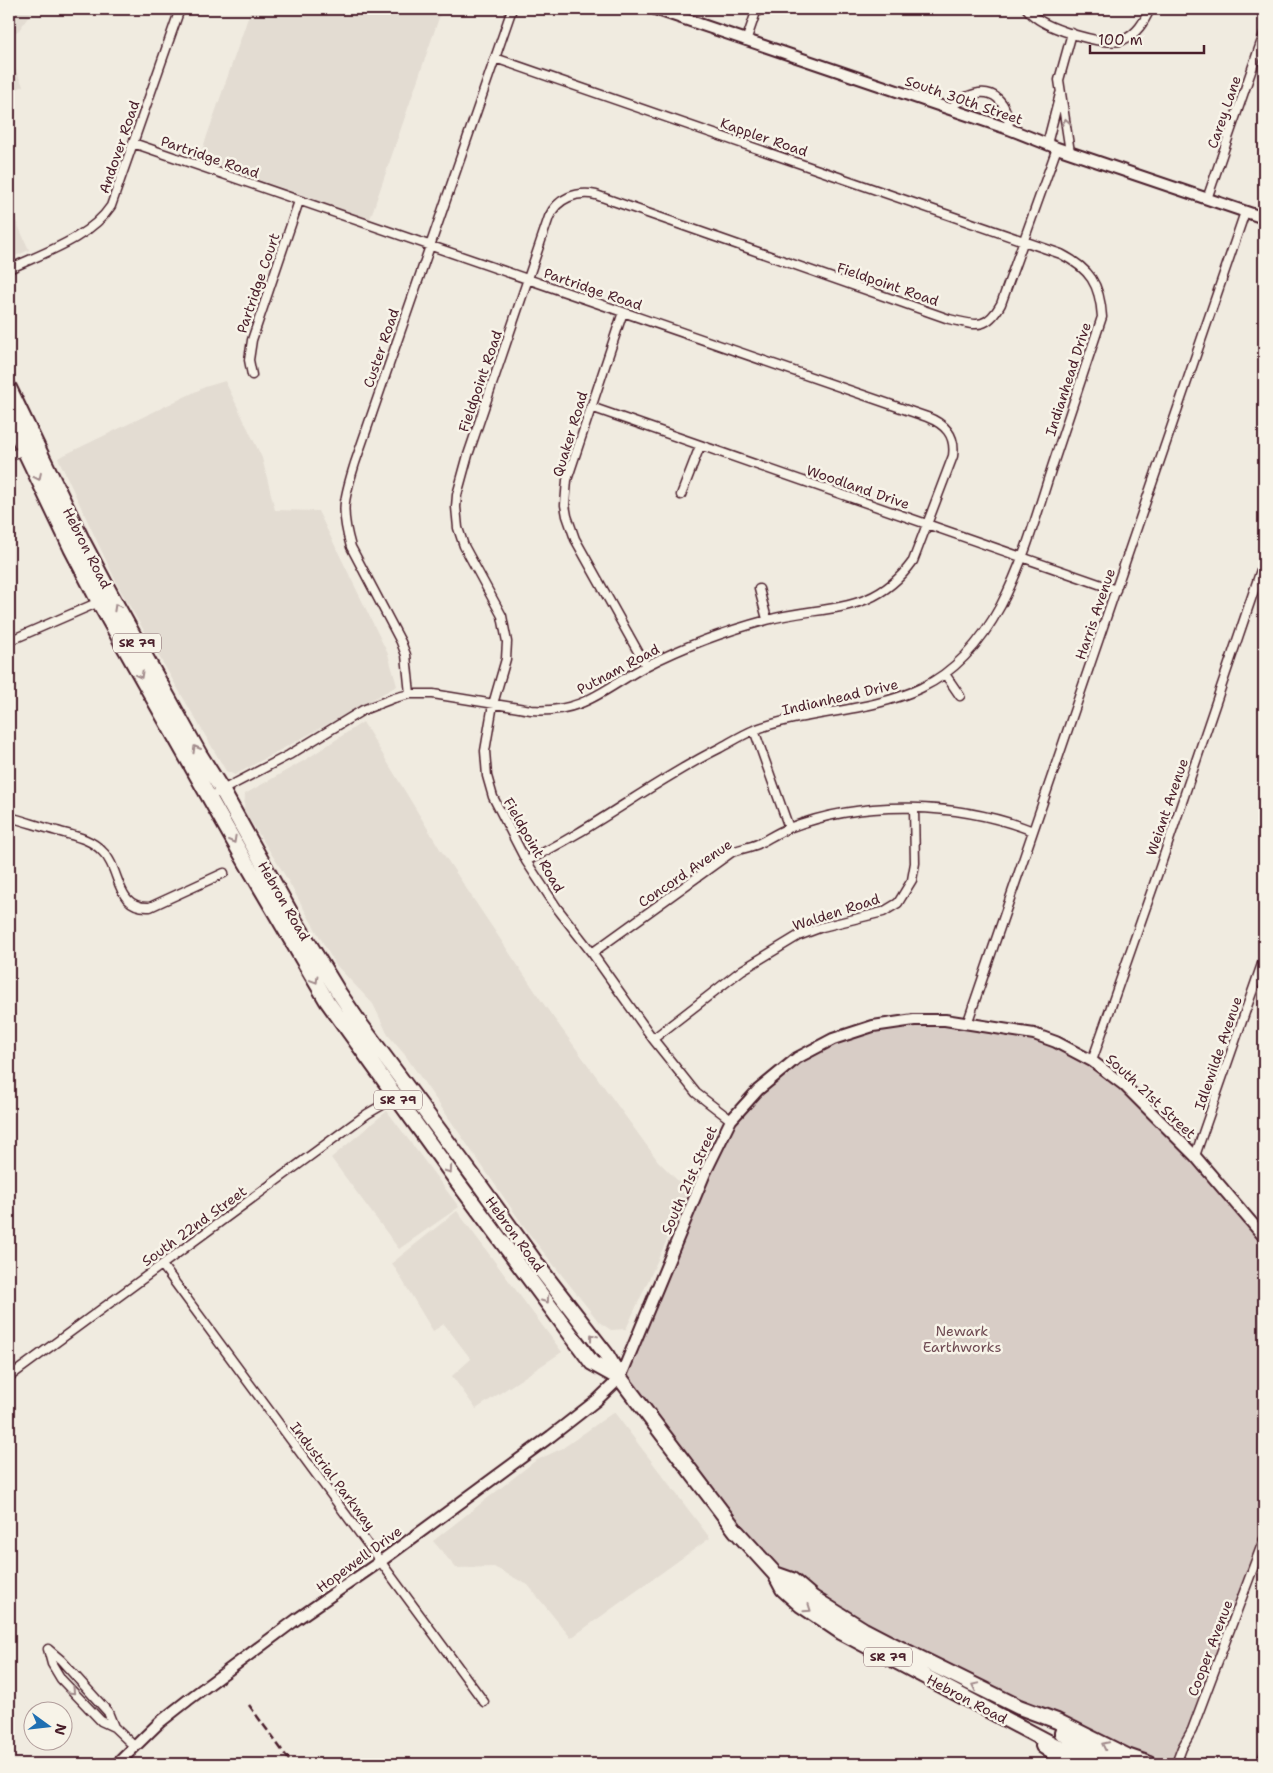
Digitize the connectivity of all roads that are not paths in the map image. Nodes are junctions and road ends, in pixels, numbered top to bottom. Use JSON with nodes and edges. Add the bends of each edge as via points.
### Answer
{"nodes":[{"id":1,"x":180,"y":9,"type":"edge"},
{"id":2,"x":512,"y":9,"type":"edge"},
{"id":3,"x":655,"y":9,"type":"edge"},
{"id":4,"x":757,"y":9,"type":"edge"},
{"id":5,"x":1027,"y":9,"type":"edge"},
{"id":6,"x":1150,"y":9,"type":"edge"},
{"id":7,"x":1072,"y":33,"type":"junction"},
{"id":8,"x":1264,"y":34,"type":"edge"},
{"id":9,"x":746,"y":41,"type":"junction"},
{"id":10,"x":494,"y":58,"type":"junction"},
{"id":11,"x":1060,"y":92,"type":"junction"},
{"id":12,"x":949,"y":109,"type":"junction"},
{"id":13,"x":1009,"y":129,"type":"junction"},
{"id":14,"x":133,"y":143,"type":"junction"},
{"id":15,"x":1052,"y":146,"type":"junction"},
{"id":16,"x":1070,"y":152,"type":"junction"},
{"id":17,"x":1207,"y":199,"type":"junction"},
{"id":18,"x":299,"y":201,"type":"junction"},
{"id":19,"x":1246,"y":212,"type":"junction"},
{"id":20,"x":1264,"y":218,"type":"edge"},
{"id":21,"x":1024,"y":241,"type":"junction"},
{"id":22,"x":429,"y":246,"type":"junction"},
{"id":23,"x":9,"y":269,"type":"edge"},
{"id":24,"x":528,"y":280,"type":"junction"},
{"id":25,"x":623,"y":312,"type":"junction"},
{"id":26,"x":252,"y":375,"type":"dead end"},
{"id":27,"x":9,"y":388,"type":"edge"},
{"id":28,"x":591,"y":407,"type":"junction"},
{"id":29,"x":9,"y":418,"type":"edge"},
{"id":30,"x":700,"y":446,"type":"junction"},
{"id":31,"x":24,"y":450,"type":"junction"},
{"id":32,"x":9,"y":456,"type":"edge"},
{"id":33,"x":681,"y":495,"type":"dead end"},
{"id":34,"x":926,"y":524,"type":"junction"},
{"id":35,"x":1022,"y":557,"type":"junction"},
{"id":36,"x":1264,"y":561,"type":"edge"},
{"id":37,"x":758,"y":588,"type":"dead end"},
{"id":38,"x":1116,"y":590,"type":"junction"},
{"id":39,"x":99,"y":602,"type":"junction"},
{"id":40,"x":767,"y":619,"type":"junction"},
{"id":41,"x":9,"y":642,"type":"edge"},
{"id":42,"x":646,"y":666,"type":"junction"},
{"id":43,"x":945,"y":674,"type":"junction"},
{"id":44,"x":410,"y":694,"type":"junction"},
{"id":45,"x":960,"y":696,"type":"dead end"},
{"id":46,"x":493,"y":704,"type":"junction"},
{"id":47,"x":754,"y":730,"type":"junction"},
{"id":48,"x":216,"y":794,"type":"junction"},
{"id":49,"x":914,"y":808,"type":"junction"},
{"id":50,"x":9,"y":818,"type":"edge"},
{"id":51,"x":789,"y":828,"type":"junction"},
{"id":52,"x":1033,"y":831,"type":"junction"},
{"id":53,"x":526,"y":861,"type":"junction"},
{"id":54,"x":224,"y":873,"type":"dead end"},
{"id":55,"x":592,"y":953,"type":"junction"},
{"id":56,"x":1264,"y":958,"type":"edge"},
{"id":57,"x":336,"y":1012,"type":"junction"},
{"id":58,"x":967,"y":1024,"type":"junction"},
{"id":59,"x":653,"y":1039,"type":"junction"},
{"id":60,"x":1092,"y":1061,"type":"junction"},
{"id":61,"x":405,"y":1083,"type":"junction"},
{"id":62,"x":396,"y":1096,"type":"junction"},
{"id":63,"x":731,"y":1120,"type":"junction"},
{"id":64,"x":453,"y":1150,"type":"junction"},
{"id":65,"x":1195,"y":1156,"type":"junction"},
{"id":66,"x":1264,"y":1237,"type":"edge"},
{"id":67,"x":162,"y":1265,"type":"junction"},
{"id":68,"x":9,"y":1377,"type":"edge"},
{"id":69,"x":620,"y":1378,"type":"junction"},
{"id":70,"x":1264,"y":1539,"type":"edge"},
{"id":71,"x":381,"y":1562,"type":"junction"},
{"id":72,"x":776,"y":1574,"type":"junction"},
{"id":73,"x":484,"y":1702,"type":"dead end"},
{"id":74,"x":1019,"y":1707,"type":"junction"},
{"id":75,"x":1013,"y":1723,"type":"junction"},
{"id":76,"x":114,"y":1727,"type":"junction"},
{"id":77,"x":134,"y":1746,"type":"junction"},
{"id":78,"x":1264,"y":1755,"type":"edge"},
{"id":79,"x":117,"y":1764,"type":"edge"},
{"id":80,"x":1064,"y":1764,"type":"edge"},
{"id":81,"x":1090,"y":1764,"type":"edge"},
{"id":82,"x":1116,"y":1764,"type":"edge"},
{"id":83,"x":1150,"y":1764,"type":"edge"},
{"id":84,"x":1176,"y":1764,"type":"edge"},
{"id":85,"x":1261,"y":1764,"type":"edge"}],
"edges":[{"from":1,"to":14,"type":"street","name":"Andover Road"},
{"from":2,"to":10,"type":"street","name":"Custer Road"},
{"from":3,"to":9,"type":"main road","name":"South 30th Street"},
{"from":4,"to":9,"type":"street"},
{"from":5,"to":7,"type":"street","via":[[1045,24]]},
{"from":6,"to":7,"type":"street","via":[[1143,24],[1122,40],[1100,41]]},
{"from":7,"to":11,"type":"street","via":[[1061,68]]},
{"from":8,"to":17,"type":"street","name":"Carey Lane"},
{"from":9,"to":12,"type":"main road","name":"South 30th Street"},
{"from":10,"to":21,"type":"street","name":"Kappler Road"},
{"from":10,"to":22,"type":"street","name":"Custer Road"},
{"from":11,"to":15,"type":"street","name":"Fieldpoint Road"},
{"from":16,"to":11,"type":"street","one_way":true},
{"from":12,"to":13,"type":"main road","name":"South 30th Street"},
{"from":12,"to":13,"type":"street","via":[[966,97],[991,94],[1003,103],[1009,115]]},
{"from":13,"to":15,"type":"main road","name":"South 30th Street"},
{"from":14,"to":18,"type":"street","name":"Partridge Road"},
{"from":14,"to":23,"type":"street","name":"Andover Road","via":[[112,206],[105,216],[84,232]]},
{"from":15,"to":16,"type":"main road","name":"South 30th Street"},
{"from":15,"to":21,"type":"street","name":"Fieldpoint Road"},
{"from":16,"to":17,"type":"main road","name":"South 30th Street"},
{"from":17,"to":19,"type":"main road","name":"South 30th Street"},
{"from":18,"to":22,"type":"street","name":"Partridge Road"},
{"from":18,"to":26,"type":"street","name":"Partridge Court","via":[[252,340],[249,360]]},
{"from":19,"to":20,"type":"main road","name":"South 30th Street"},
{"from":19,"to":38,"type":"street","name":"Harris Avenue"},
{"from":21,"to":24,"type":"street","name":"Fieldpoint Road","via":[[994,317],[976,325],[949,319],[596,195],[580,194],[568,197],[553,208]]},
{"from":21,"to":35,"type":"street","name":"Indianhead Drive","via":[[1062,254],[1087,271],[1101,300],[1102,317]]},
{"from":22,"to":24,"type":"street","name":"Partridge Road"},
{"from":22,"to":44,"type":"street","name":"Custer Road","via":[[355,463],[344,506],[351,547],[406,654]]},
{"from":24,"to":25,"type":"street","name":"Partridge Road"},
{"from":24,"to":46,"type":"street","name":"Fieldpoint Road","via":[[456,499],[458,528],[464,546],[496,603],[506,631],[506,660]]},
{"from":25,"to":28,"type":"street","name":"Quaker Road"},
{"from":25,"to":34,"type":"street","name":"Partridge Road","via":[[940,423],[951,437],[953,456]]},
{"from":48,"to":27,"type":"highway","name":"Hebron Road","number":"SR 79","one_way":true,"via":[[200,755],[111,596]]},
{"from":28,"to":30,"type":"street","name":"Woodland Drive"},
{"from":28,"to":42,"type":"street","name":"Quaker Road","via":[[567,480],[567,516],[575,539]]},
{"from":29,"to":31,"type":"highway","name":"Hebron Road","number":"SR 79"},
{"from":30,"to":33,"type":"street"},
{"from":30,"to":34,"type":"street","name":"Woodland Drive"},
{"from":31,"to":32,"type":"street"},
{"from":31,"to":39,"type":"highway","name":"Hebron Road","number":"SR 79","one_way":true},
{"from":34,"to":35,"type":"street","name":"Woodland Drive"},
{"from":34,"to":40,"type":"street","name":"Putnam Road","via":[[913,561],[902,576],[873,598],[836,608]]},
{"from":35,"to":38,"type":"street","name":"Woodland Drive"},
{"from":35,"to":43,"type":"street","name":"Indianhead Drive","via":[[1001,605],[983,634],[966,656]]},
{"from":36,"to":60,"type":"street","name":"Weiant Avenue"},
{"from":37,"to":40,"type":"street"},
{"from":38,"to":52,"type":"street","name":"Harris Avenue"},
{"from":39,"to":41,"type":"street"},
{"from":39,"to":48,"type":"highway","name":"Hebron Road","number":"SR 79","one_way":true},
{"from":40,"to":42,"type":"street","name":"Putnam Road"},
{"from":42,"to":46,"type":"street","name":"Putnam Road","via":[[582,704],[544,711]]},
{"from":43,"to":45,"type":"street"},
{"from":43,"to":47,"type":"street","name":"Indianhead Drive","via":[[922,688],[883,702],[825,712]]},
{"from":44,"to":46,"type":"street","name":"Putnam Road","via":[[433,694]]},
{"from":44,"to":48,"type":"street","name":"Putnam Road","via":[[363,710]]},
{"from":46,"to":53,"type":"street","name":"Fieldpoint Road","via":[[485,751],[487,776],[493,797]]},
{"from":47,"to":51,"type":"street"},
{"from":47,"to":53,"type":"street","name":"Indianhead Drive","via":[[678,769],[554,848]]},
{"from":48,"to":57,"type":"highway","name":"Hebron Road","number":"SR 79","one_way":true,"via":[[284,928]]},
{"from":48,"to":61,"type":"highway","name":"Hebron Road","number":"SR 79","via":[[339,993]]},
{"from":49,"to":51,"type":"street","name":"Concord Avenue","via":[[866,810]]},
{"from":49,"to":52,"type":"street","name":"Concord Avenue","via":[[978,815]]},
{"from":49,"to":59,"type":"street","name":"Walden Road","via":[[915,863],[912,880],[898,903],[883,912],[822,927],[790,940],[742,970]]},
{"from":50,"to":54,"type":"street","via":[[91,842],[108,858],[127,900],[140,908],[150,907]]},
{"from":51,"to":55,"type":"street","name":"Concord Avenue","via":[[732,852]]},
{"from":52,"to":58,"type":"street","name":"Harris Avenue"},
{"from":53,"to":55,"type":"street","name":"Fieldpoint Road"},
{"from":55,"to":59,"type":"street","name":"Fieldpoint Road"},
{"from":56,"to":65,"type":"street","name":"Idlewilde Avenue"},
{"from":57,"to":61,"type":"highway","via":[[346,1017],[387,1074]]},
{"from":57,"to":62,"type":"highway","name":"Hebron Road","number":"SR 79"},
{"from":58,"to":60,"type":"main road","name":"South 21st Street","via":[[1034,1034]]},
{"from":58,"to":63,"type":"main road","name":"South 21st Street","via":[[914,1020],[873,1026],[833,1039],[797,1058],[758,1090]]},
{"from":59,"to":63,"type":"street","name":"Fieldpoint Road","via":[[696,1093]]},
{"from":60,"to":65,"type":"main road","name":"South 21st Street","via":[[1124,1085]]},
{"from":61,"to":64,"type":"highway","name":"Hebron Road","number":"SR 79"},
{"from":62,"to":64,"type":"highway","via":[[414,1105],[445,1147]]},
{"from":62,"to":67,"type":"street","name":"South 22nd Street"},
{"from":62,"to":69,"type":"highway","name":"Hebron Road","number":"SR 79","one_way":true,"via":[[592,1363]]},
{"from":63,"to":69,"type":"main road","name":"South 21st Street","via":[[705,1173]]},
{"from":69,"to":64,"type":"highway","name":"Hebron Road","number":"SR 79","one_way":true,"via":[[606,1354]]},
{"from":65,"to":66,"type":"main road","name":"South 21st Street"},
{"from":67,"to":68,"type":"street","name":"South 22nd Street"},
{"from":67,"to":71,"type":"street","name":"Industrial Parkway"},
{"from":69,"to":71,"type":"main road","name":"Hopewell Drive","via":[[590,1406]]},
{"from":69,"to":72,"type":"highway","name":"Hebron Road","number":"SR 79","via":[[736,1531]]},
{"from":70,"to":84,"type":"street","name":"Cooper Avenue","via":[[1203,1703]]},
{"from":71,"to":73,"type":"street","name":"Industrial Parkway"},
{"from":71,"to":77,"type":"main road","name":"Hopewell Drive","via":[[188,1700]]},
{"from":74,"to":72,"type":"highway","name":"Hebron Road","number":"SR 79","one_way":true,"via":[[864,1630],[813,1598],[792,1580]]},
{"from":72,"to":75,"type":"highway","name":"Hebron Road","number":"SR 79","one_way":true,"via":[[782,1589],[841,1632]]},
{"from":74,"to":82,"type":"highway","number":"SR 79"},
{"from":83,"to":74,"type":"highway","one_way":true},
{"from":75,"to":80,"type":"highway"},
{"from":75,"to":81,"type":"highway","number":"SR 79"},
{"from":76,"to":76,"type":"street","one_way":true,"via":[[108,1712],[48,1649],[61,1679],[101,1720]]},
{"from":76,"to":77,"type":"street"},
{"from":77,"to":79,"type":"main road","name":"Hopewell Drive"},
{"from":78,"to":85,"type":"street"}]}
